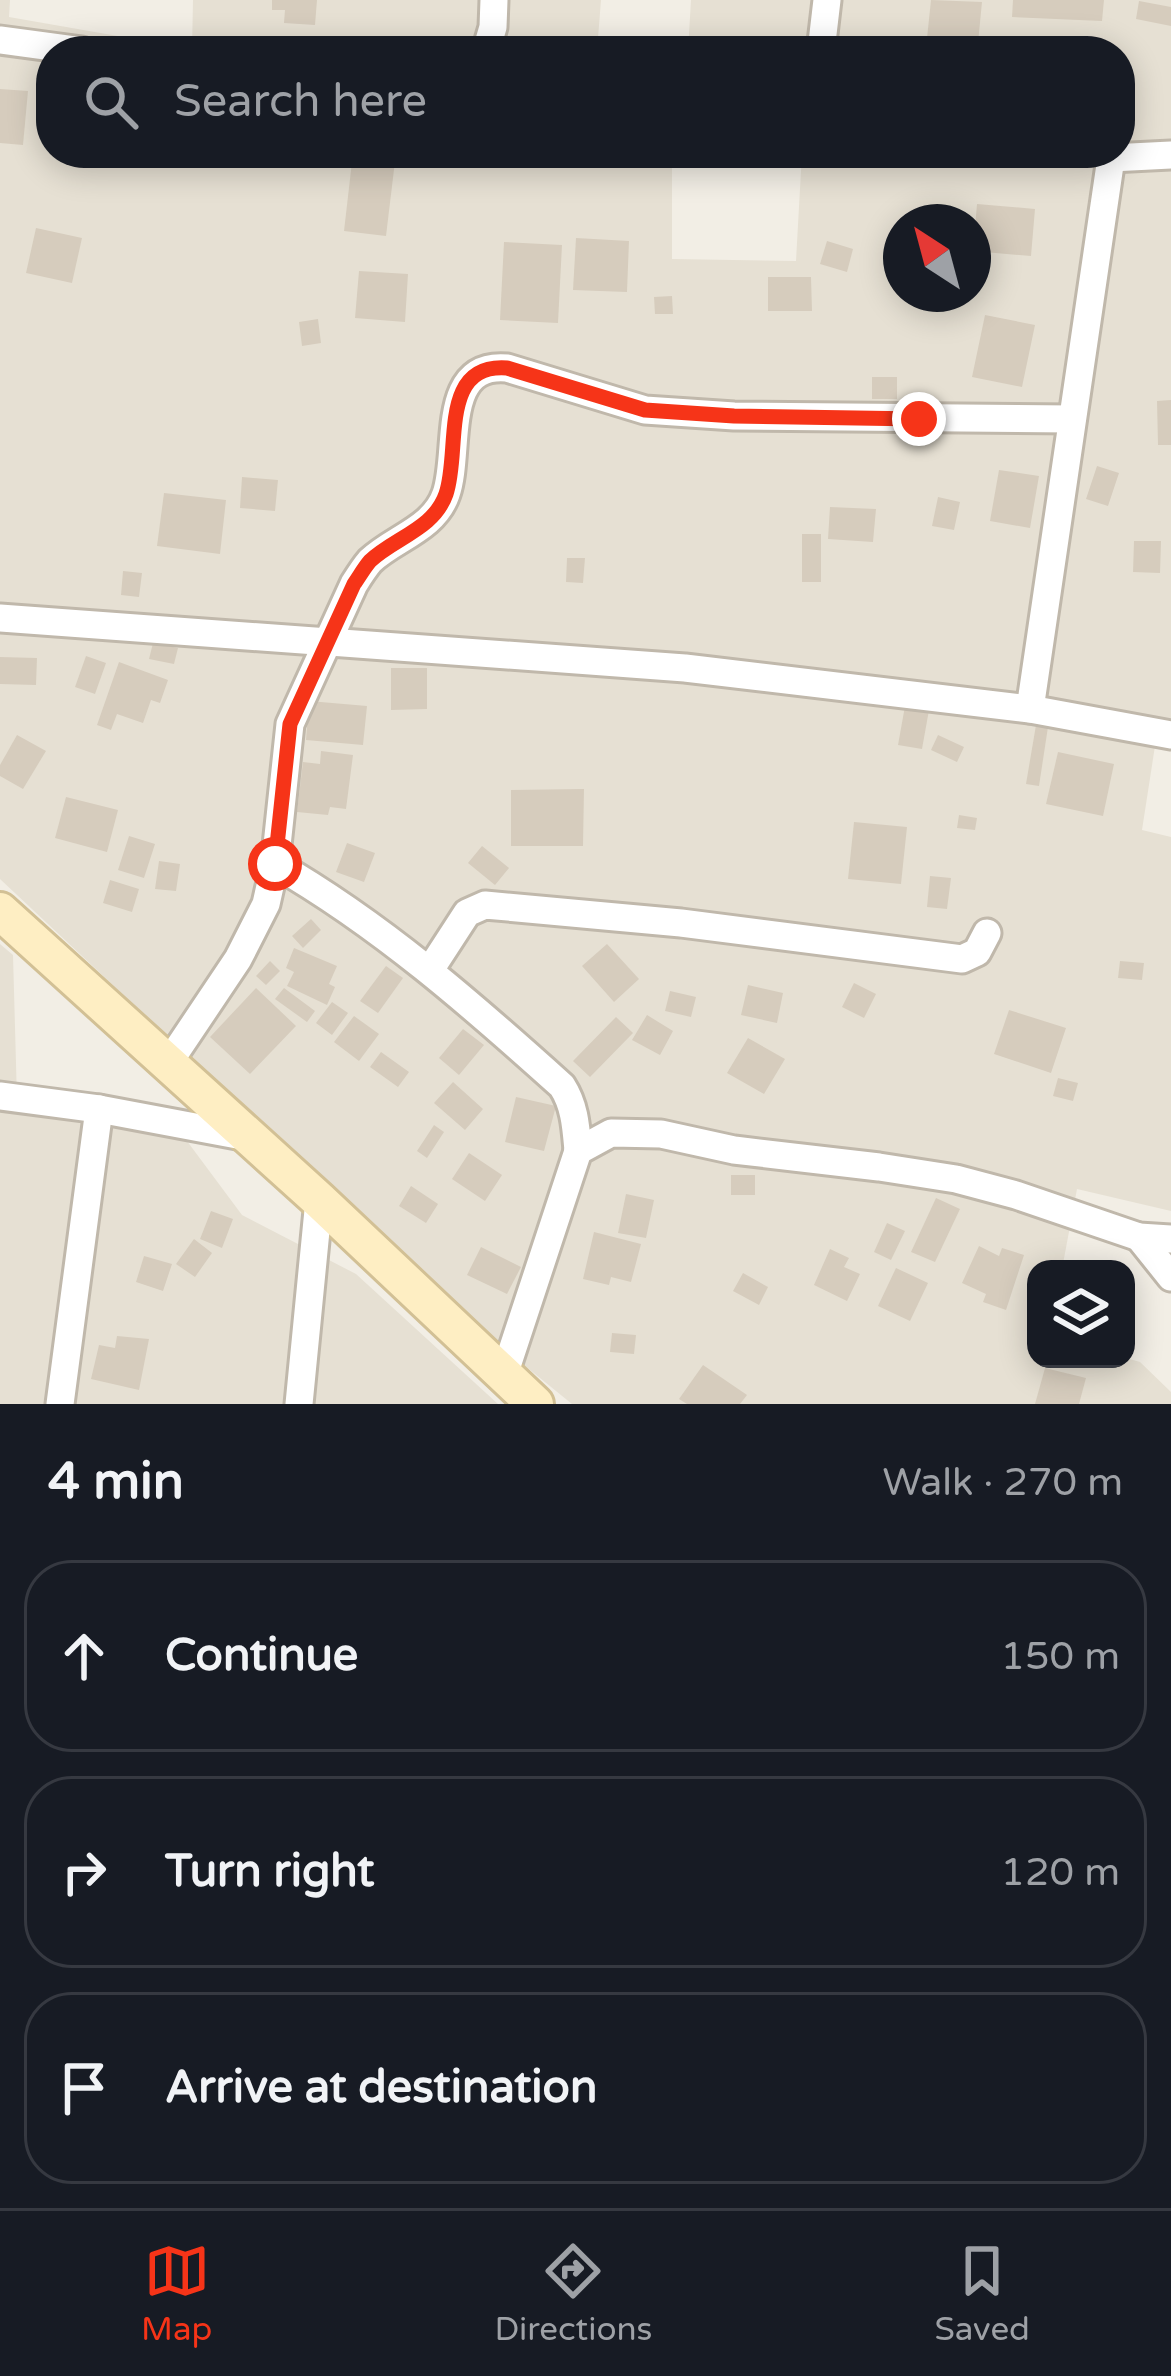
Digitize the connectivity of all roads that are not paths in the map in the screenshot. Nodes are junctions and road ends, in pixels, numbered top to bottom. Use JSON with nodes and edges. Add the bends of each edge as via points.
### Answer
{"nodes":[{"id":1,"x":494,"y":0,"type":"edge"},
{"id":2,"x":827,"y":0,"type":"edge"},
{"id":3,"x":490,"y":36,"type":"edge"},
{"id":4,"x":823,"y":36,"type":"edge"},
{"id":5,"x":0,"y":40,"type":"edge"},
{"id":6,"x":36,"y":45,"type":"edge"},
{"id":7,"x":1135,"y":155,"type":"edge"},
{"id":8,"x":1171,"y":155,"type":"edge"},
{"id":9,"x":1106,"y":168,"type":"edge"},
{"id":10,"x":1072,"y":418,"type":"junction"},
{"id":11,"x":0,"y":618,"type":"edge"},
{"id":12,"x":326,"y":643,"type":"junction"},
{"id":13,"x":1030,"y":710,"type":"junction"},
{"id":14,"x":1171,"y":735,"type":"edge"},
{"id":15,"x":275,"y":864,"type":"junction"},
{"id":16,"x":0,"y":911,"type":"edge"},
{"id":17,"x":987,"y":933,"type":"dead end"},
{"id":18,"x":430,"y":970,"type":"junction"},
{"id":19,"x":170,"y":1062,"type":"junction"},
{"id":20,"x":0,"y":1096,"type":"edge"},
{"id":21,"x":99,"y":1109,"type":"junction"},
{"id":22,"x":248,"y":1137,"type":"junction"},
{"id":23,"x":578,"y":1151,"type":"junction"},
{"id":24,"x":319,"y":1200,"type":"junction"},
{"id":25,"x":1138,"y":1237,"type":"junction"},
{"id":26,"x":1171,"y":1239,"type":"edge"},
{"id":27,"x":1171,"y":1277,"type":"edge"},
{"id":28,"x":504,"y":1375,"type":"junction"},
{"id":29,"x":59,"y":1404,"type":"edge"},
{"id":30,"x":299,"y":1404,"type":"edge"},
{"id":31,"x":535,"y":1404,"type":"edge"}],
"edges":[{"from":1,"to":3,"type":"street"},
{"from":2,"to":4,"type":"street"},
{"from":5,"to":6,"type":"street"},
{"from":7,"to":8,"type":"street"},
{"from":9,"to":10,"type":"street"},
{"from":10,"to":12,"type":"street","via":[[645,410],[490,367],[458,400],[444,500],[368,563]]},
{"from":10,"to":13,"type":"street"},
{"from":11,"to":12,"type":"street"},
{"from":12,"to":13,"type":"street","via":[[685,668]]},
{"from":12,"to":15,"type":"street","via":[[290,724]]},
{"from":13,"to":14,"type":"street"},
{"from":15,"to":18,"type":"street"},
{"from":15,"to":19,"type":"street","via":[[266,904],[238,959]]},
{"from":16,"to":19,"type":"main road"},
{"from":17,"to":18,"type":"street","via":[[962,959],[485,905],[467,913]]},
{"from":18,"to":23,"type":"street","via":[[562,1086]]},
{"from":19,"to":22,"type":"main road"},
{"from":20,"to":21,"type":"street"},
{"from":21,"to":22,"type":"street"},
{"from":21,"to":29,"type":"street"},
{"from":22,"to":24,"type":"main road"},
{"from":23,"to":25,"type":"street","via":[[611,1133],[661,1134],[880,1167],[956,1179]]},
{"from":23,"to":28,"type":"street"},
{"from":24,"to":28,"type":"main road"},
{"from":24,"to":30,"type":"street"},
{"from":25,"to":26,"type":"street"},
{"from":25,"to":27,"type":"street"},
{"from":28,"to":31,"type":"main road"}]}
